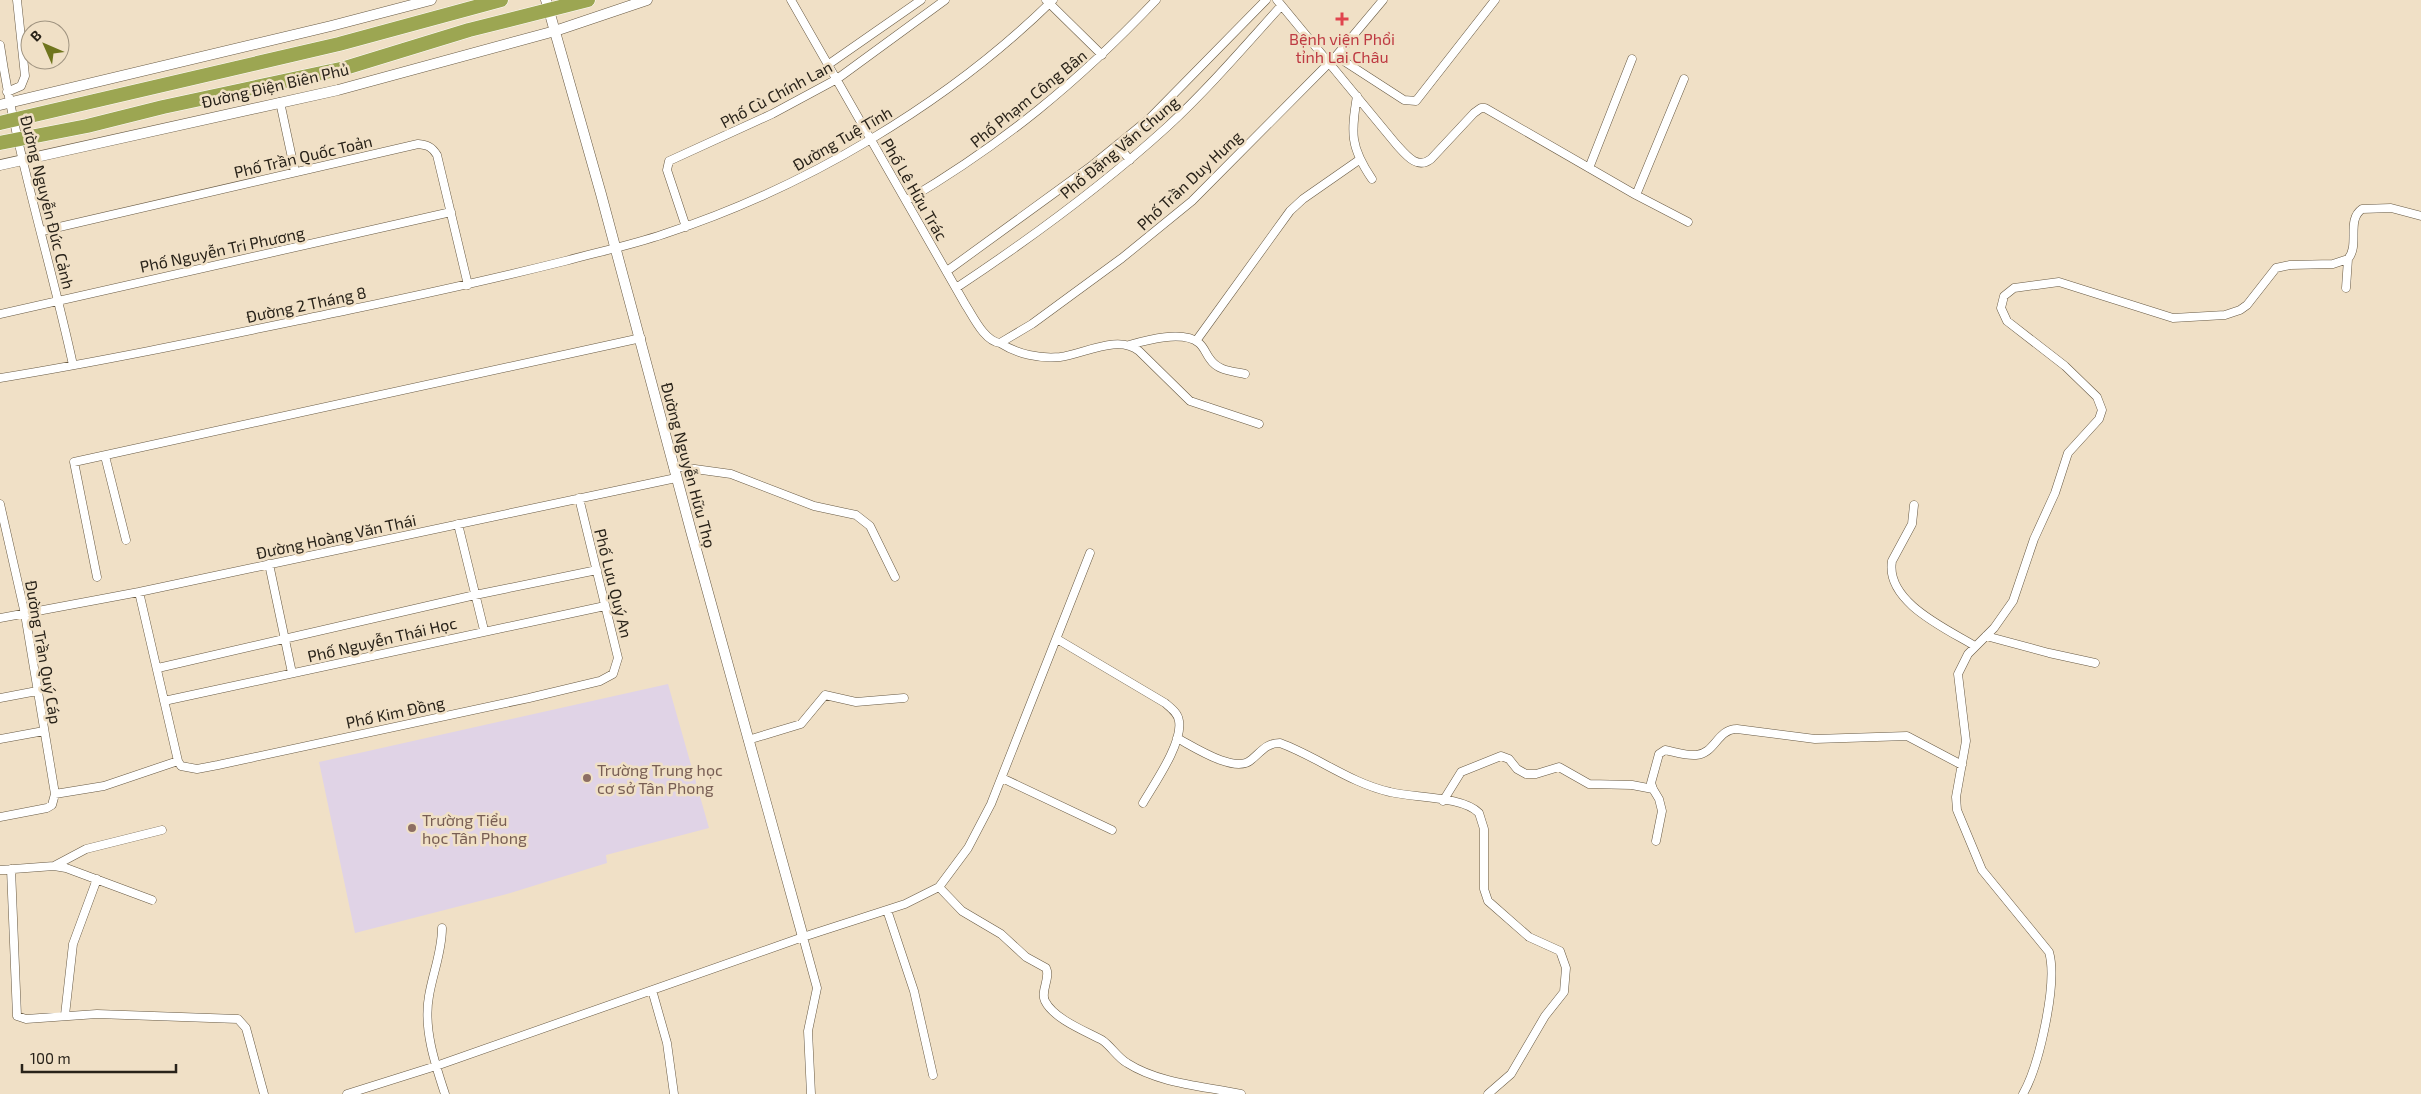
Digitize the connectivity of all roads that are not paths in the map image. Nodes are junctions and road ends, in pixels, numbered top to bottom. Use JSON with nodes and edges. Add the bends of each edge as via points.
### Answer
{"nodes":[{"id":1,"x":17,"y":0,"type":"edge"},
{"id":2,"x":430,"y":0,"type":"edge"},
{"id":3,"x":501,"y":0,"type":"edge"},
{"id":4,"x":588,"y":0,"type":"edge"},
{"id":5,"x":647,"y":0,"type":"edge"},
{"id":6,"x":921,"y":0,"type":"edge"},
{"id":7,"x":945,"y":0,"type":"edge"},
{"id":8,"x":1156,"y":0,"type":"edge"},
{"id":9,"x":1266,"y":0,"type":"edge"},
{"id":10,"x":1383,"y":0,"type":"edge"},
{"id":11,"x":1495,"y":0,"type":"edge"},
{"id":12,"x":1049,"y":1,"type":"edge"},
{"id":13,"x":795,"y":2,"type":"edge"},
{"id":14,"x":1279,"y":3,"type":"edge"},
{"id":15,"x":548,"y":5,"type":"edge"},
{"id":16,"x":556,"y":31,"type":"junction"},
{"id":17,"x":0,"y":46,"type":"edge"},
{"id":18,"x":1102,"y":55,"type":"junction"},
{"id":19,"x":1336,"y":56,"type":"junction"},
{"id":20,"x":1632,"y":59,"type":"dead end"},
{"id":21,"x":1328,"y":63,"type":"junction"},
{"id":22,"x":829,"y":64,"type":"junction"},
{"id":23,"x":837,"y":79,"type":"junction"},
{"id":24,"x":1684,"y":79,"type":"dead end"},
{"id":25,"x":1357,"y":96,"type":"junction"},
{"id":26,"x":5,"y":100,"type":"edge"},
{"id":27,"x":280,"y":102,"type":"junction"},
{"id":28,"x":6,"y":121,"type":"edge"},
{"id":29,"x":869,"y":139,"type":"junction"},
{"id":30,"x":17,"y":140,"type":"junction"},
{"id":31,"x":0,"y":143,"type":"edge"},
{"id":32,"x":1117,"y":145,"type":"junction"},
{"id":33,"x":22,"y":160,"type":"junction"},
{"id":34,"x":1130,"y":160,"type":"junction"},
{"id":35,"x":1359,"y":160,"type":"junction"},
{"id":36,"x":0,"y":165,"type":"edge"},
{"id":37,"x":1590,"y":168,"type":"junction"},
{"id":38,"x":295,"y":172,"type":"junction"},
{"id":39,"x":1372,"y":179,"type":"dead end"},
{"id":40,"x":1636,"y":195,"type":"junction"},
{"id":41,"x":906,"y":201,"type":"junction"},
{"id":42,"x":451,"y":212,"type":"junction"},
{"id":43,"x":2421,"y":216,"type":"edge"},
{"id":44,"x":1688,"y":222,"type":"dead end"},
{"id":45,"x":686,"y":227,"type":"junction"},
{"id":46,"x":42,"y":231,"type":"junction"},
{"id":47,"x":616,"y":248,"type":"junction"},
{"id":48,"x":2348,"y":259,"type":"junction"},
{"id":49,"x":947,"y":271,"type":"junction"},
{"id":50,"x":468,"y":285,"type":"junction"},
{"id":51,"x":956,"y":288,"type":"junction"},
{"id":52,"x":2346,"y":288,"type":"dead end"},
{"id":53,"x":59,"y":299,"type":"junction"},
{"id":54,"x":0,"y":314,"type":"edge"},
{"id":55,"x":641,"y":338,"type":"junction"},
{"id":56,"x":1196,"y":341,"type":"junction"},
{"id":57,"x":1000,"y":343,"type":"junction"},
{"id":58,"x":1130,"y":345,"type":"junction"},
{"id":59,"x":73,"y":365,"type":"junction"},
{"id":60,"x":1245,"y":374,"type":"dead end"},
{"id":61,"x":0,"y":378,"type":"edge"},
{"id":62,"x":1259,"y":424,"type":"dead end"},
{"id":63,"x":105,"y":456,"type":"junction"},
{"id":64,"x":673,"y":466,"type":"junction"},
{"id":65,"x":676,"y":478,"type":"junction"},
{"id":66,"x":579,"y":498,"type":"junction"},
{"id":67,"x":0,"y":504,"type":"edge"},
{"id":68,"x":1914,"y":505,"type":"dead end"},
{"id":69,"x":458,"y":524,"type":"junction"},
{"id":70,"x":126,"y":540,"type":"dead end"},
{"id":71,"x":1090,"y":553,"type":"dead end"},
{"id":72,"x":269,"y":564,"type":"junction"},
{"id":73,"x":597,"y":570,"type":"junction"},
{"id":74,"x":895,"y":576,"type":"dead end"},
{"id":75,"x":97,"y":577,"type":"dead end"},
{"id":76,"x":139,"y":592,"type":"junction"},
{"id":77,"x":475,"y":595,"type":"junction"},
{"id":78,"x":605,"y":606,"type":"junction"},
{"id":79,"x":24,"y":614,"type":"junction"},
{"id":80,"x":0,"y":618,"type":"edge"},
{"id":81,"x":484,"y":630,"type":"junction"},
{"id":82,"x":1986,"y":636,"type":"junction"},
{"id":83,"x":286,"y":638,"type":"junction"},
{"id":84,"x":1057,"y":639,"type":"junction"},
{"id":85,"x":1975,"y":646,"type":"junction"},
{"id":86,"x":2095,"y":663,"type":"dead end"},
{"id":87,"x":158,"y":668,"type":"junction"},
{"id":88,"x":292,"y":673,"type":"junction"},
{"id":89,"x":613,"y":674,"type":"joint"},
{"id":90,"x":37,"y":690,"type":"junction"},
{"id":91,"x":0,"y":698,"type":"edge"},
{"id":92,"x":904,"y":698,"type":"dead end"},
{"id":93,"x":164,"y":701,"type":"junction"},
{"id":94,"x":44,"y":732,"type":"junction"},
{"id":95,"x":1177,"y":738,"type":"junction"},
{"id":96,"x":0,"y":739,"type":"edge"},
{"id":97,"x":748,"y":740,"type":"junction"},
{"id":98,"x":179,"y":763,"type":"junction"},
{"id":99,"x":1962,"y":765,"type":"junction"},
{"id":100,"x":1002,"y":778,"type":"junction"},
{"id":101,"x":1652,"y":790,"type":"junction"},
{"id":102,"x":55,"y":794,"type":"junction"},
{"id":103,"x":1443,"y":801,"type":"junction"},
{"id":104,"x":1143,"y":803,"type":"dead end"},
{"id":105,"x":0,"y":817,"type":"edge"},
{"id":106,"x":162,"y":830,"type":"dead end"},
{"id":107,"x":1112,"y":830,"type":"dead end"},
{"id":108,"x":1656,"y":841,"type":"dead end"},
{"id":109,"x":54,"y":866,"type":"junction"},
{"id":110,"x":11,"y":869,"type":"junction"},
{"id":111,"x":0,"y":870,"type":"edge"},
{"id":112,"x":97,"y":879,"type":"junction"},
{"id":113,"x":939,"y":886,"type":"junction"},
{"id":114,"x":152,"y":900,"type":"dead end"},
{"id":115,"x":887,"y":910,"type":"junction"},
{"id":116,"x":442,"y":928,"type":"dead end"},
{"id":117,"x":803,"y":937,"type":"junction"},
{"id":118,"x":652,"y":990,"type":"junction"},
{"id":119,"x":65,"y":1015,"type":"junction"},
{"id":120,"x":436,"y":1066,"type":"junction"},
{"id":121,"x":933,"y":1075,"type":"dead end"},
{"id":122,"x":264,"y":1094,"type":"edge"},
{"id":123,"x":347,"y":1094,"type":"edge"},
{"id":124,"x":445,"y":1094,"type":"edge"},
{"id":125,"x":674,"y":1094,"type":"edge"},
{"id":126,"x":811,"y":1094,"type":"edge"},
{"id":127,"x":1241,"y":1094,"type":"edge"},
{"id":128,"x":1488,"y":1094,"type":"edge"},
{"id":129,"x":2023,"y":1094,"type":"edge"}],
"edges":[{"from":1,"to":26,"type":"street","via":[[25,76],[20,86]]},
{"from":2,"to":26,"type":"street","via":[[331,26]]},
{"from":3,"to":28,"type":"highway","name":"Đường Điện Biên Phủ","via":[[339,44]]},
{"from":4,"to":15,"type":"highway","name":"Đường Điện Biên Phủ"},
{"from":5,"to":16,"type":"street","name":"Đường Điện Biên Phủ"},
{"from":6,"to":22,"type":"street","name":"Phố Cù Chính Lan"},
{"from":7,"to":23,"type":"street","name":"Phố Cù Chính Lan"},
{"from":8,"to":18,"type":"street","name":"Phố Phạm Công Bân"},
{"from":9,"to":32,"type":"street","name":"Phố Đặng Văn Chung","via":[[1187,83]]},
{"from":10,"to":19,"type":"street","name":"Phố Trần Duy Hưng"},
{"from":11,"to":19,"type":"street","via":[[1416,101],[1404,100]]},
{"from":12,"to":18,"type":"street"},
{"from":12,"to":29,"type":"street","name":"Đường Tuệ Tĩnh","via":[[980,63]]},
{"from":13,"to":22,"type":"street","name":"Phố Lê Hữu Trác"},
{"from":14,"to":21,"type":"street"},
{"from":14,"to":34,"type":"street","name":"Phố Đặng Văn Chung","via":[[1198,98]]},
{"from":15,"to":16,"type":"street","name":"Đường Nguyễn Hữu Thọ"},
{"from":15,"to":30,"type":"highway","name":"Đường Điện Biên Phủ","via":[[345,68]]},
{"from":16,"to":27,"type":"street","name":"Đường Điện Biên Phủ","via":[[338,90]]},
{"from":16,"to":47,"type":"street","name":"Đường Nguyễn Hữu Thọ"},
{"from":17,"to":26,"type":"street","name":"Đường Nguyễn Đức Cảnh"},
{"from":18,"to":41,"type":"street","name":"Phố Phạm Công Bân","via":[[1062,92],[993,146]]},
{"from":19,"to":21,"type":"street","name":"Phố Trần Duy Hưng"},
{"from":20,"to":37,"type":"street"},
{"from":21,"to":25,"type":"street"},
{"from":21,"to":57,"type":"street","name":"Phố Trần Duy Hưng","via":[[1162,227],[1032,324]]},
{"from":22,"to":23,"type":"street","name":"Phố Lê Hữu Trác"},
{"from":23,"to":29,"type":"street","name":"Phố Lê Hữu Trác"},
{"from":23,"to":45,"type":"street","name":"Phố Cù Chính Lan","via":[[772,114],[670,161],[667,170]]},
{"from":24,"to":40,"type":"street"},
{"from":25,"to":35,"type":"street","via":[[1353,138]]},
{"from":25,"to":37,"type":"street","via":[[1396,144],[1421,164],[1431,159],[1481,108]]},
{"from":26,"to":28,"type":"street","name":"Đường Nguyễn Đức Cảnh"},
{"from":27,"to":33,"type":"street","name":"Đường Điện Biên Phủ"},
{"from":27,"to":38,"type":"street"},
{"from":28,"to":30,"type":"street","name":"Đường Nguyễn Đức Cảnh"},
{"from":29,"to":41,"type":"street","name":"Phố Lê Hữu Trác"},
{"from":29,"to":45,"type":"street","name":"Đường Tuệ Tĩnh","via":[[754,201]]},
{"from":30,"to":31,"type":"highway","name":"Đường Điện Biên Phủ"},
{"from":30,"to":33,"type":"street","name":"Đường Nguyễn Đức Cảnh"},
{"from":32,"to":34,"type":"street"},
{"from":32,"to":49,"type":"street","name":"Phố Đặng Văn Chung"},
{"from":33,"to":36,"type":"street","name":"Đường Điện Biên Phủ"},
{"from":33,"to":46,"type":"street","name":"Đường Nguyễn Đức Cảnh"},
{"from":34,"to":51,"type":"street","name":"Phố Đặng Văn Chung","via":[[1024,242]]},
{"from":35,"to":39,"type":"street"},
{"from":35,"to":56,"type":"street","via":[[1290,211]]},
{"from":37,"to":40,"type":"street"},
{"from":38,"to":42,"type":"street","name":"Phố Trần Quốc Toản","via":[[418,144],[430,146],[437,155]]},
{"from":38,"to":46,"type":"street","name":"Phố Trần Quốc Toản"},
{"from":40,"to":44,"type":"street"},
{"from":41,"to":49,"type":"street","name":"Phố Lê Hữu Trác"},
{"from":42,"to":50,"type":"street","name":"Phố Trần Quốc Toản"},
{"from":42,"to":53,"type":"street","name":"Phố Nguyễn Tri Phương"},
{"from":43,"to":48,"type":"street","via":[[2391,208],[2362,209],[2355,216],[2353,251]]},
{"from":45,"to":47,"type":"street","name":"Đường Tuệ Tĩnh"},
{"from":46,"to":53,"type":"street","name":"Đường Nguyễn Đức Cảnh"},
{"from":47,"to":50,"type":"street","name":"Đường 2 Tháng 8"},
{"from":47,"to":55,"type":"street","name":"Đường Nguyễn Hữu Thọ"},
{"from":48,"to":52,"type":"street"},
{"from":48,"to":82,"type":"street","via":[[2333,264],[2276,268],[2247,305],[2225,315],[2173,318],[2059,282],[2014,288],[2006,293],[2001,308],[2003,317],[2065,366],[2097,397],[2102,410],[2099,419],[2068,453],[2055,493],[2034,539],[2019,589],[2001,619]]},
{"from":49,"to":51,"type":"street","name":"Phố Lê Hữu Trác"},
{"from":50,"to":59,"type":"street","name":"Đường 2 Tháng 8"},
{"from":51,"to":57,"type":"street","name":"Phố Lê Hữu Trác","via":[[977,322],[989,337]]},
{"from":53,"to":54,"type":"street","name":"Phố Nguyễn Tri Phương"},
{"from":53,"to":59,"type":"street","name":"Đường Nguyễn Đức Cảnh"},
{"from":55,"to":63,"type":"street"},
{"from":55,"to":64,"type":"street","name":"Đường Nguyễn Hữu Thọ"},
{"from":56,"to":58,"type":"street","via":[[1164,337]]},
{"from":56,"to":60,"type":"street","via":[[1214,364]]},
{"from":57,"to":58,"type":"street","via":[[1022,353],[1052,358]]},
{"from":58,"to":62,"type":"street","via":[[1190,401]]},
{"from":59,"to":61,"type":"street","name":"Đường 2 Tháng 8"},
{"from":63,"to":70,"type":"street"},
{"from":63,"to":75,"type":"street","via":[[74,462]]},
{"from":64,"to":65,"type":"street","name":"Đường Nguyễn Hữu Thọ"},
{"from":64,"to":74,"type":"street","via":[[731,474],[814,506],[856,515],[870,526]]},
{"from":65,"to":66,"type":"street","name":"Đường Hoàng Văn Thái"},
{"from":65,"to":97,"type":"street","name":"Đường Nguyễn Hữu Thọ"},
{"from":66,"to":69,"type":"street","name":"Đường Hoàng Văn Thái"},
{"from":66,"to":73,"type":"street","name":"Phố Lưu Quý An"},
{"from":67,"to":79,"type":"street","name":"Đường Trần Quý Cáp"},
{"from":68,"to":85,"type":"street","via":[[1912,524],[1892,561],[1895,581],[1908,602],[1921,614]]},
{"from":69,"to":72,"type":"street","name":"Đường Hoàng Văn Thái"},
{"from":69,"to":77,"type":"street"},
{"from":71,"to":84,"type":"street"},
{"from":72,"to":76,"type":"street","name":"Đường Hoàng Văn Thái"},
{"from":72,"to":83,"type":"street"},
{"from":73,"to":77,"type":"street","name":"Phố Nguyễn Thái Học"},
{"from":73,"to":78,"type":"street","name":"Phố Lưu Quý An"},
{"from":76,"to":79,"type":"street","name":"Đường Hoàng Văn Thái"},
{"from":76,"to":87,"type":"street"},
{"from":77,"to":81,"type":"street"},
{"from":77,"to":83,"type":"street","name":"Phố Nguyễn Thái Học"},
{"from":78,"to":81,"type":"street","name":"Phố Nguyễn Thái Học"},
{"from":78,"to":89,"type":"street","name":"Phố Lưu Quý An","via":[[618,658]]},
{"from":79,"to":80,"type":"street","name":"Đường Hoàng Văn Thái"},
{"from":79,"to":90,"type":"street","name":"Đường Trần Quý Cáp"},
{"from":81,"to":88,"type":"street","name":"Phố Nguyễn Thái Học"},
{"from":82,"to":85,"type":"street"},
{"from":82,"to":86,"type":"street"},
{"from":83,"to":87,"type":"street","name":"Phố Nguyễn Thái Học"},
{"from":83,"to":88,"type":"street"},
{"from":84,"to":95,"type":"street","via":[[1165,703],[1179,721]]},
{"from":84,"to":100,"type":"street"},
{"from":85,"to":99,"type":"street","via":[[1964,659],[1958,674],[1966,741]]},
{"from":87,"to":93,"type":"street"},
{"from":88,"to":93,"type":"street","name":"Phố Nguyễn Thái Học"},
{"from":89,"to":98,"type":"street","name":"Phố Kim Đồng","via":[[600,681],[529,698],[218,765],[197,769]]},
{"from":90,"to":91,"type":"street"},
{"from":90,"to":94,"type":"street","name":"Đường Trần Quý Cáp"},
{"from":92,"to":97,"type":"street","via":[[856,702],[825,695],[801,724]]},
{"from":93,"to":98,"type":"street"},
{"from":94,"to":96,"type":"street"},
{"from":94,"to":102,"type":"street","name":"Đường Trần Quý Cáp"},
{"from":95,"to":103,"type":"street","via":[[1242,766],[1270,744],[1280,743],[1374,788]]},
{"from":95,"to":104,"type":"street"},
{"from":97,"to":117,"type":"street","name":"Đường Nguyễn Hữu Thọ"},
{"from":98,"to":102,"type":"street","via":[[104,786]]},
{"from":99,"to":101,"type":"street","via":[[1908,736],[1815,739],[1733,729],[1722,734],[1702,754],[1661,751],[1653,773]]},
{"from":99,"to":129,"type":"street","via":[[1957,810],[1978,862],[2049,952],[2052,962],[2050,998],[2030,1081]]},
{"from":100,"to":107,"type":"street"},
{"from":100,"to":113,"type":"street","via":[[972,841]]},
{"from":101,"to":103,"type":"street","via":[[1632,785],[1590,784],[1559,767],[1526,774],[1509,759],[1500,756],[1461,772]]},
{"from":101,"to":108,"type":"street","via":[[1662,811]]},
{"from":102,"to":105,"type":"street","name":"Đường Trần Quý Cáp","via":[[52,804],[35,812]]},
{"from":103,"to":128,"type":"street","via":[[1464,803],[1475,808],[1482,817],[1484,889],[1491,905],[1529,937],[1560,951],[1566,968],[1566,986],[1561,998],[1545,1016],[1511,1074]]},
{"from":106,"to":109,"type":"street","via":[[86,849]]},
{"from":109,"to":110,"type":"street"},
{"from":109,"to":112,"type":"street"},
{"from":110,"to":111,"type":"street"},
{"from":110,"to":119,"type":"street","via":[[15,1011],[17,1016],[26,1019]]},
{"from":112,"to":114,"type":"street"},
{"from":112,"to":119,"type":"street","via":[[73,944]]},
{"from":113,"to":115,"type":"street","via":[[918,899]]},
{"from":113,"to":127,"type":"street","via":[[962,911],[1001,934],[1026,957],[1046,968],[1044,995],[1047,1004],[1072,1025],[1102,1041],[1126,1063],[1160,1077]]},
{"from":115,"to":117,"type":"street"},
{"from":115,"to":121,"type":"street","via":[[914,991]]},
{"from":116,"to":120,"type":"street","via":[[428,1010]]},
{"from":117,"to":118,"type":"street"},
{"from":117,"to":126,"type":"street","via":[[816,988],[808,1030]]},
{"from":118,"to":120,"type":"street"},
{"from":118,"to":125,"type":"street","via":[[667,1042]]},
{"from":119,"to":122,"type":"street","via":[[238,1019],[246,1028]]},
{"from":120,"to":123,"type":"street"},
{"from":120,"to":124,"type":"street"}]}
